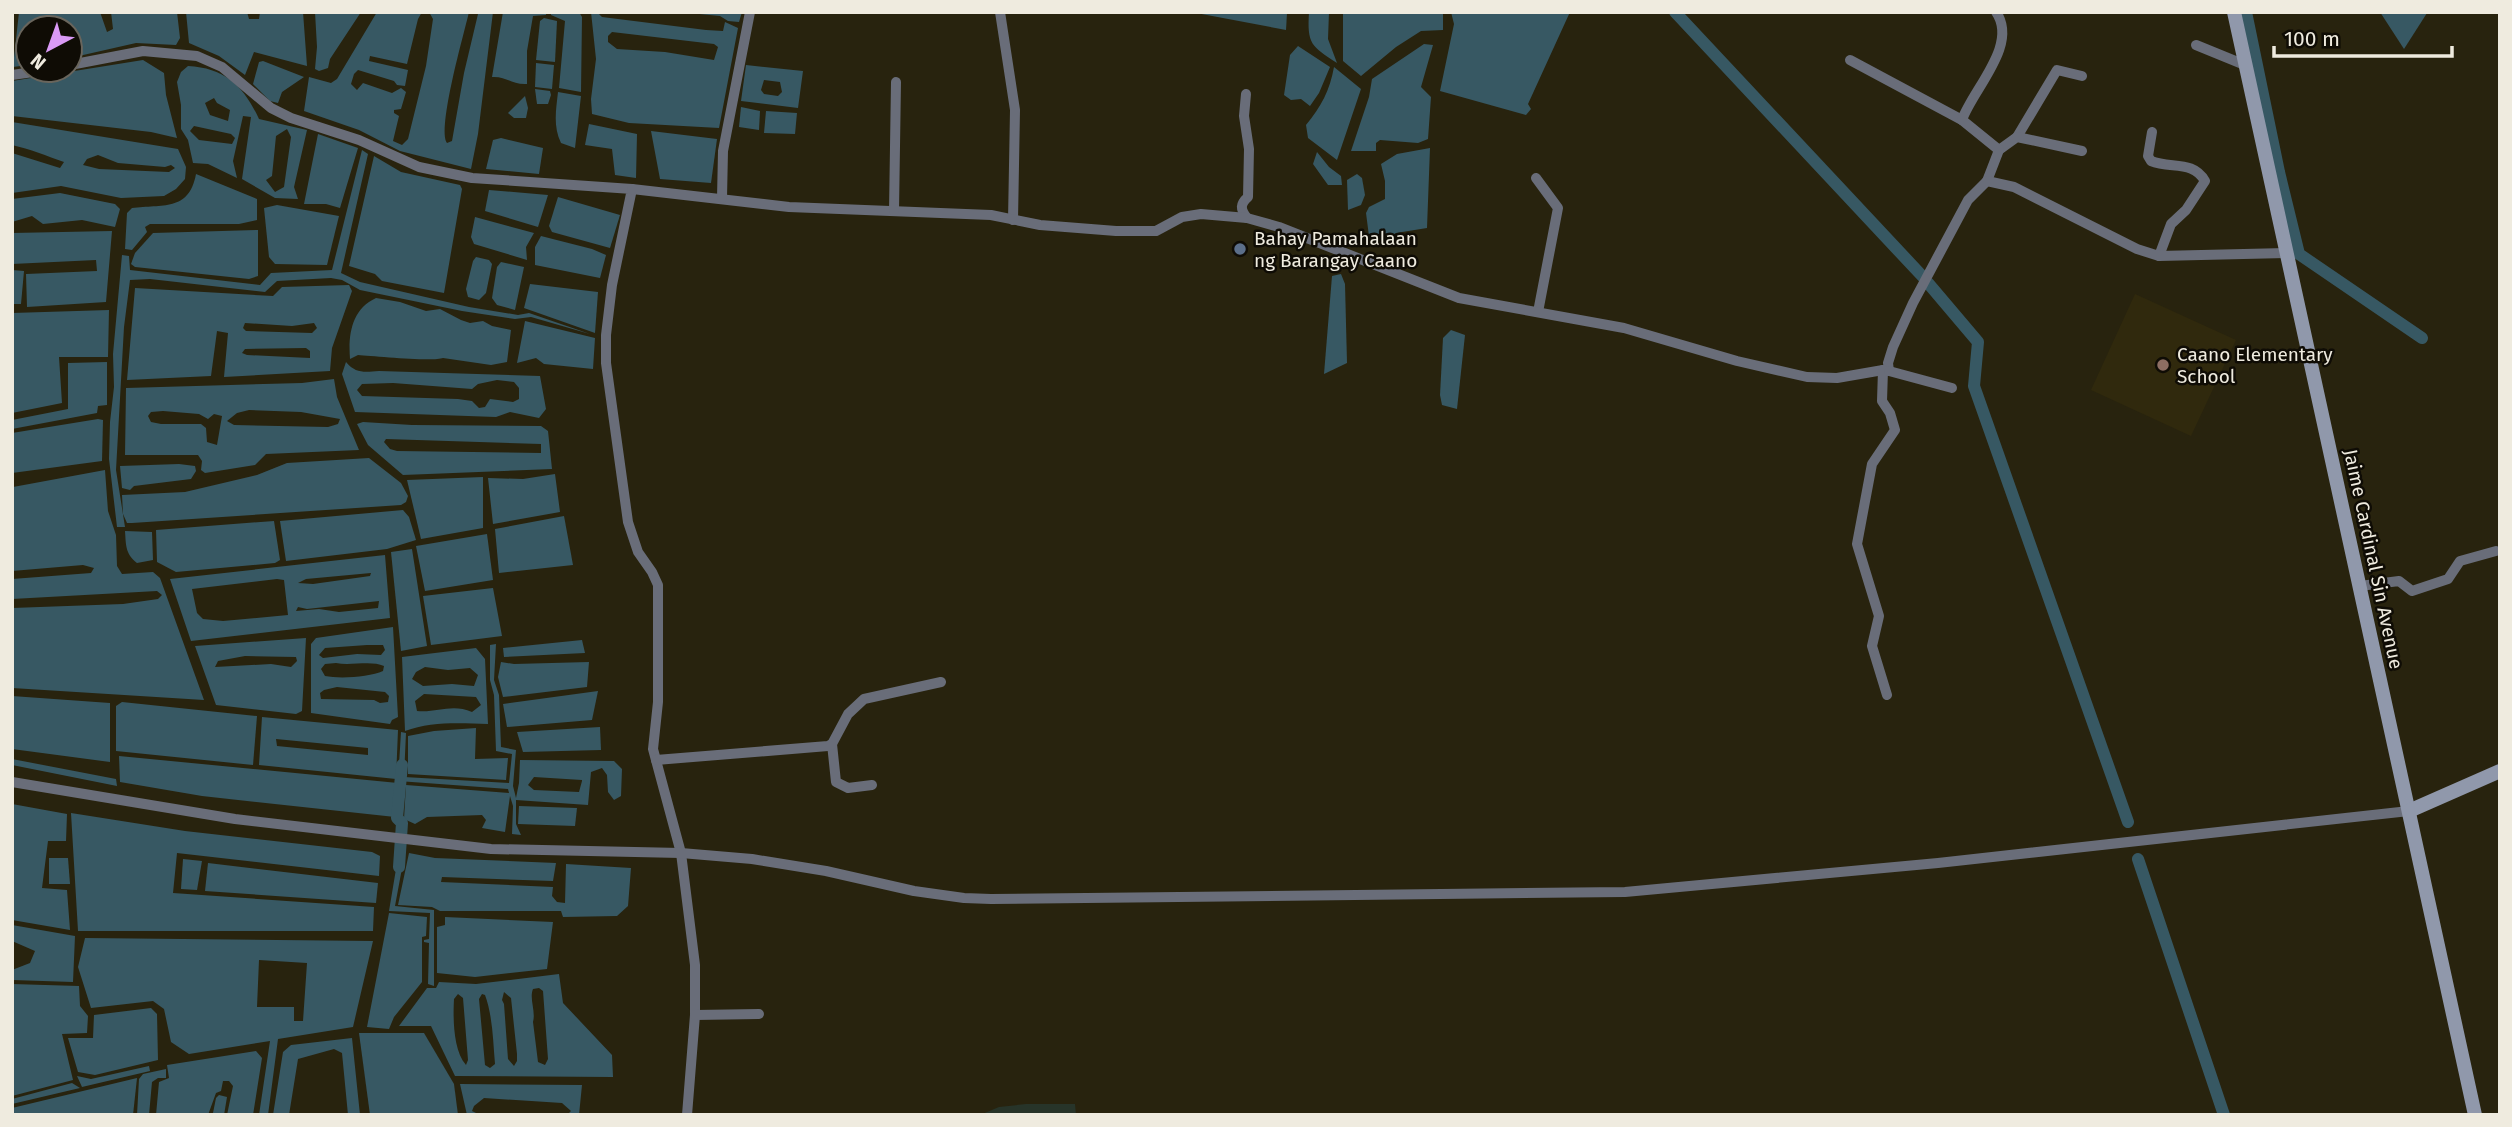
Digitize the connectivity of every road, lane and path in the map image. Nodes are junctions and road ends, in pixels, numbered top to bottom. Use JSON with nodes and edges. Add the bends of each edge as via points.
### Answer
{"nodes":[{"id":1,"x":750,"y":12,"type":"edge"},
{"id":2,"x":1000,"y":12,"type":"edge"},
{"id":3,"x":1996,"y":12,"type":"edge"},
{"id":4,"x":2234,"y":12,"type":"edge"},
{"id":5,"x":2196,"y":45,"type":"dead end"},
{"id":6,"x":1850,"y":60,"type":"dead end"},
{"id":7,"x":84,"y":62,"type":"edge"},
{"id":8,"x":2245,"y":65,"type":"junction"},
{"id":9,"x":2082,"y":76,"type":"dead end"},
{"id":10,"x":895,"y":82,"type":"dead end"},
{"id":11,"x":1246,"y":94,"type":"dead end"},
{"id":12,"x":1962,"y":120,"type":"junction"},
{"id":13,"x":2152,"y":132,"type":"dead end"},
{"id":14,"x":2017,"y":137,"type":"junction"},
{"id":15,"x":1999,"y":150,"type":"junction"},
{"id":16,"x":2082,"y":151,"type":"dead end"},
{"id":17,"x":1536,"y":178,"type":"dead end"},
{"id":18,"x":1987,"y":181,"type":"junction"},
{"id":19,"x":632,"y":189,"type":"junction"},
{"id":20,"x":722,"y":198,"type":"junction"},
{"id":21,"x":894,"y":211,"type":"junction"},
{"id":22,"x":1247,"y":218,"type":"junction"},
{"id":23,"x":1013,"y":220,"type":"junction"},
{"id":24,"x":2286,"y":253,"type":"junction"},
{"id":25,"x":2159,"y":256,"type":"junction"},
{"id":26,"x":1538,"y":312,"type":"junction"},
{"id":27,"x":1886,"y":370,"type":"junction"},
{"id":28,"x":1952,"y":388,"type":"dead end"},
{"id":29,"x":2496,"y":551,"type":"dead end"},
{"id":30,"x":2360,"y":586,"type":"junction"},
{"id":31,"x":941,"y":682,"type":"dead end"},
{"id":32,"x":1887,"y":695,"type":"dead end"},
{"id":33,"x":832,"y":744,"type":"junction"},
{"id":34,"x":656,"y":760,"type":"junction"},
{"id":35,"x":2500,"y":771,"type":"edge"},
{"id":36,"x":12,"y":782,"type":"edge"},
{"id":37,"x":872,"y":785,"type":"dead end"},
{"id":38,"x":2409,"y":811,"type":"junction"},
{"id":39,"x":681,"y":853,"type":"junction"},
{"id":40,"x":759,"y":1014,"type":"dead end"},
{"id":41,"x":695,"y":1015,"type":"junction"},
{"id":42,"x":687,"y":1115,"type":"edge"},
{"id":43,"x":2475,"y":1115,"type":"edge"}],
"edges":[{"from":1,"to":20,"type":"street","via":[[723,151]]},
{"from":2,"to":23,"type":"street","via":[[1015,110]]},
{"from":3,"to":12,"type":"street","via":[[2001,20],[1998,57]]},
{"from":4,"to":8,"type":"main road","name":"Jaime Cardinal Sin Avenue"},
{"from":5,"to":8,"type":"street"},
{"from":6,"to":12,"type":"street"},
{"from":7,"to":19,"type":"street","via":[[143,51],[197,56],[222,67],[271,108],[291,118],[419,166],[483,179]]},
{"from":8,"to":24,"type":"main road","name":"Jaime Cardinal Sin Avenue"},
{"from":9,"to":14,"type":"street","via":[[2057,70]]},
{"from":10,"to":21,"type":"street"},
{"from":11,"to":22,"type":"street","via":[[1244,116],[1250,149],[1248,197],[1242,209]]},
{"from":12,"to":15,"type":"street"},
{"from":13,"to":25,"type":"street","via":[[2151,161],[2190,166],[2205,181],[2171,224]]},
{"from":14,"to":15,"type":"street"},
{"from":14,"to":16,"type":"street"},
{"from":15,"to":18,"type":"street"},
{"from":17,"to":26,"type":"street","via":[[1558,208]]},
{"from":18,"to":25,"type":"street","via":[[2014,187]]},
{"from":18,"to":27,"type":"street","via":[[1968,200],[1919,292]]},
{"from":19,"to":20,"type":"street"},
{"from":19,"to":34,"type":"street","via":[[612,285],[606,363],[628,522],[638,552],[658,584]]},
{"from":20,"to":21,"type":"street"},
{"from":21,"to":23,"type":"street"},
{"from":22,"to":23,"type":"street","via":[[1201,214],[1182,217],[1156,231]]},
{"from":22,"to":26,"type":"street","via":[[1459,298]]},
{"from":24,"to":25,"type":"street"},
{"from":24,"to":30,"type":"main road","name":"Jaime Cardinal Sin Avenue"},
{"from":26,"to":27,"type":"street","via":[[1624,328],[1807,377],[1837,378]]},
{"from":27,"to":28,"type":"street"},
{"from":27,"to":32,"type":"street","via":[[1882,401],[1895,430],[1872,464],[1857,544],[1879,616],[1872,646]]},
{"from":29,"to":30,"type":"street","via":[[2460,561],[2448,579],[2412,591],[2399,581]]},
{"from":30,"to":38,"type":"main road","name":"Jaime Cardinal Sin Avenue"},
{"from":31,"to":33,"type":"street","via":[[864,699],[848,714]]},
{"from":33,"to":34,"type":"street"},
{"from":33,"to":37,"type":"street","via":[[836,782],[848,788]]},
{"from":34,"to":39,"type":"street"},
{"from":35,"to":38,"type":"main road"},
{"from":36,"to":39,"type":"street","via":[[235,819],[491,849]]},
{"from":38,"to":39,"type":"street","via":[[1625,892],[964,898],[752,859]]},
{"from":38,"to":43,"type":"main road","name":"Jaime Cardinal Sin Avenue"},
{"from":39,"to":41,"type":"street","via":[[695,965]]},
{"from":40,"to":41,"type":"street"},
{"from":41,"to":42,"type":"street"}]}
